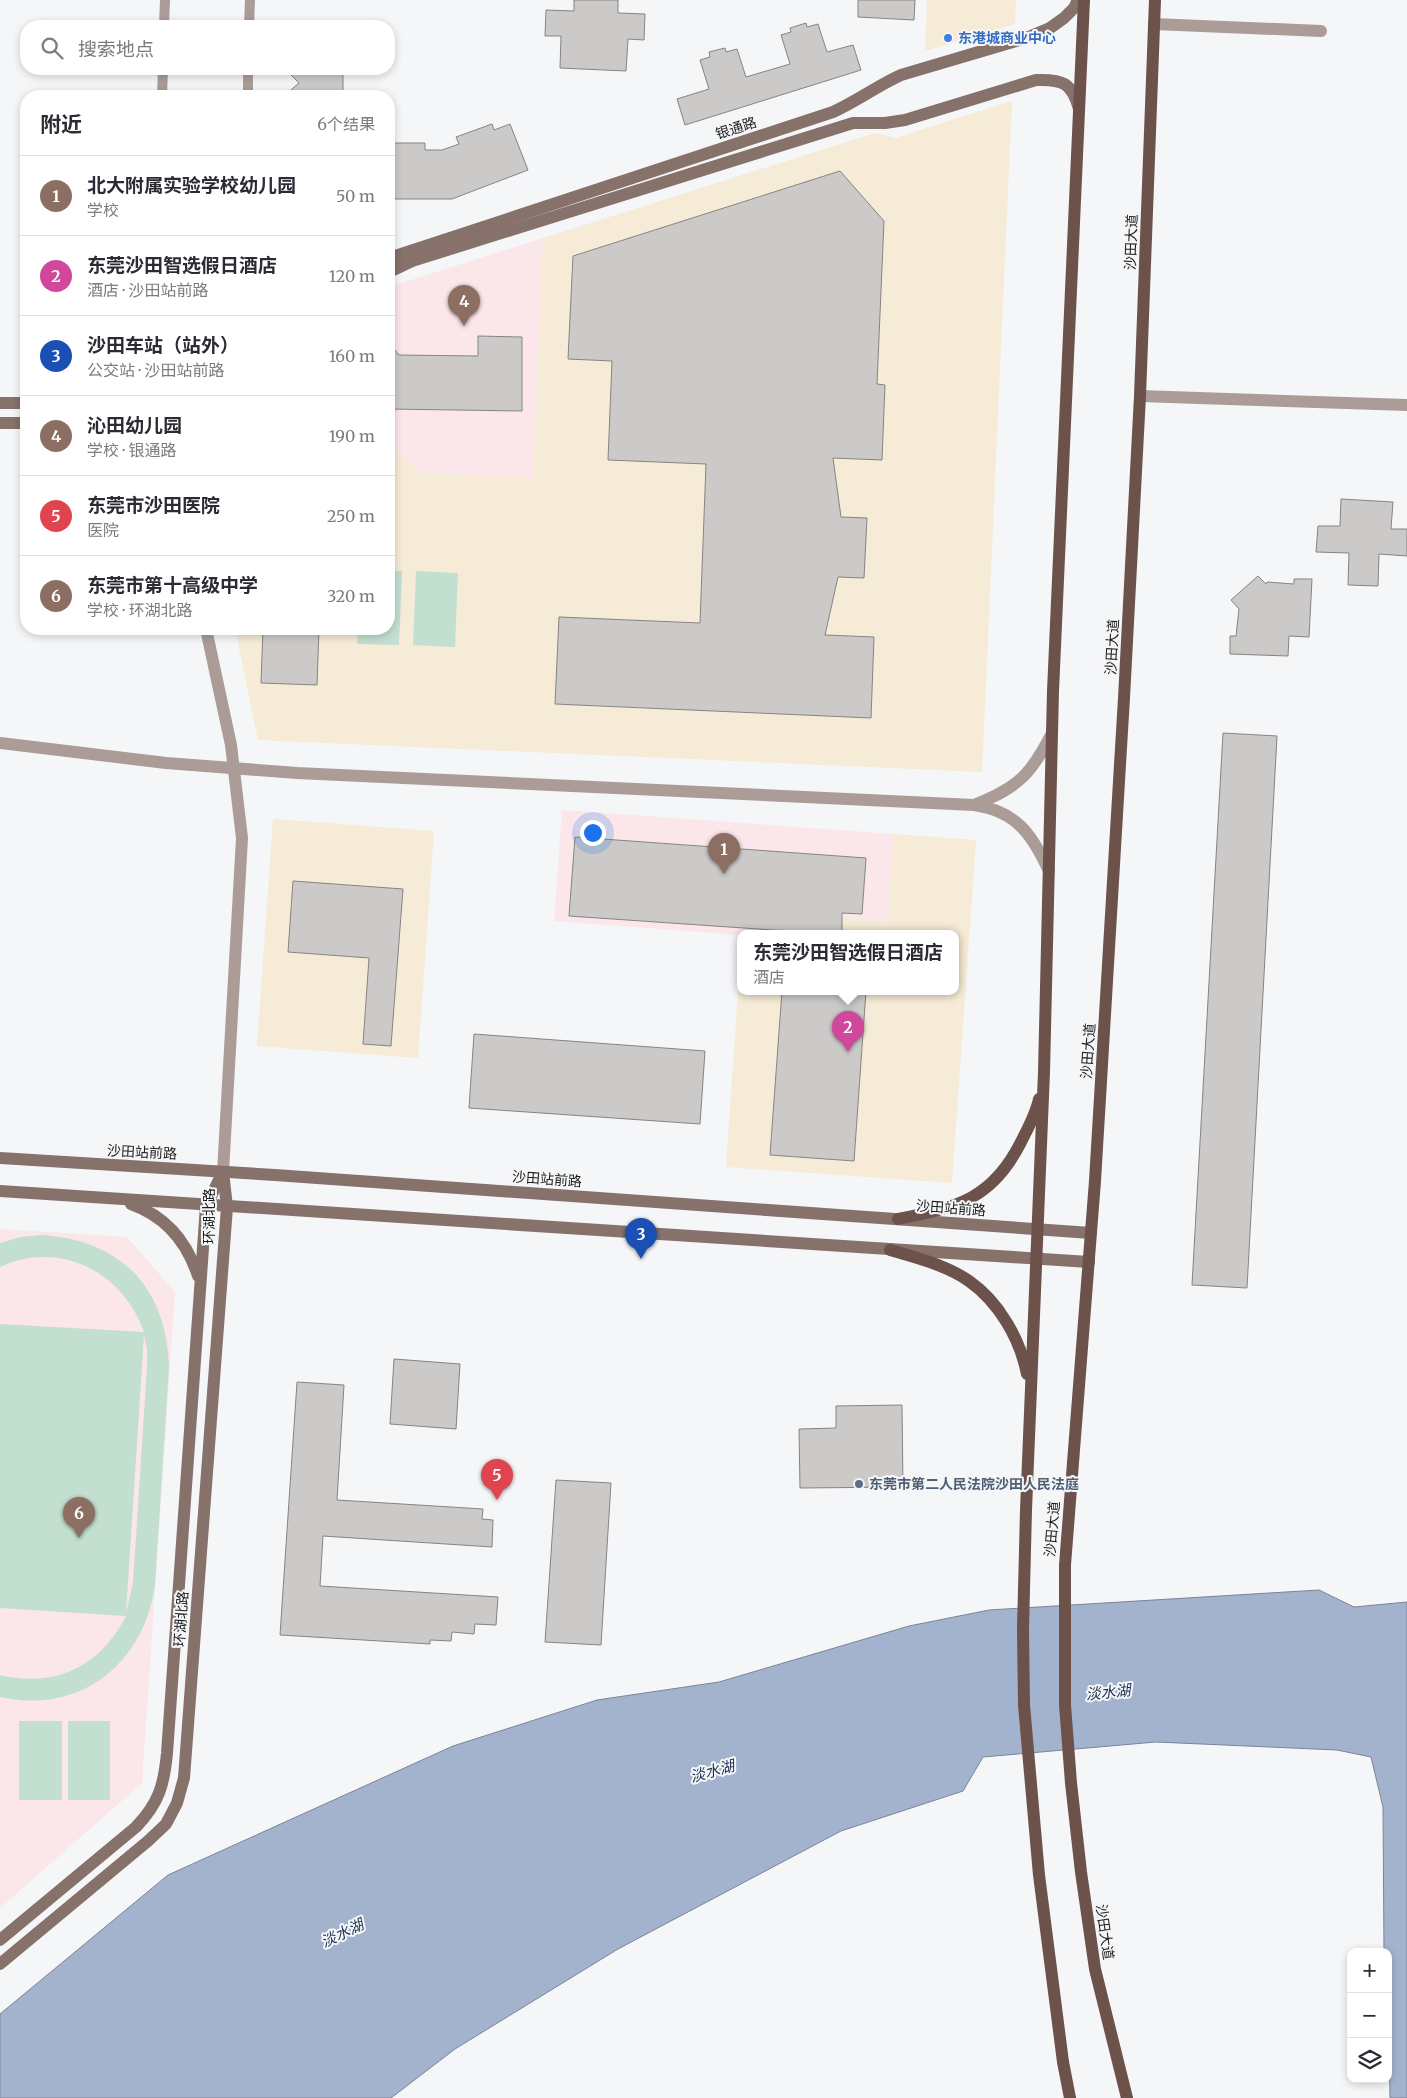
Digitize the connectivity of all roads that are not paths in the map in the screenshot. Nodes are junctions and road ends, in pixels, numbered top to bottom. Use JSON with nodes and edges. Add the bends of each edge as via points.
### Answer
{"nodes":[{"id":1,"x":165,"y":0,"type":"edge"},
{"id":2,"x":250,"y":0,"type":"edge"},
{"id":3,"x":1078,"y":0,"type":"edge"},
{"id":4,"x":1084,"y":0,"type":"edge"},
{"id":5,"x":1155,"y":0,"type":"edge"},
{"id":6,"x":164,"y":20,"type":"edge"},
{"id":7,"x":250,"y":20,"type":"edge"},
{"id":8,"x":1154,"y":24,"type":"junction"},
{"id":9,"x":1321,"y":31,"type":"dead end"},
{"id":10,"x":163,"y":75,"type":"edge"},
{"id":11,"x":248,"y":75,"type":"edge"},
{"id":12,"x":162,"y":90,"type":"edge"},
{"id":13,"x":248,"y":90,"type":"edge"},
{"id":14,"x":1079,"y":110,"type":"junction"},
{"id":15,"x":395,"y":256,"type":"edge"},
{"id":16,"x":395,"y":269,"type":"edge"},
{"id":17,"x":1140,"y":396,"type":"junction"},
{"id":18,"x":0,"y":403,"type":"edge"},
{"id":19,"x":20,"y":403,"type":"edge"},
{"id":20,"x":1407,"y":405,"type":"edge"},
{"id":21,"x":0,"y":423,"type":"edge"},
{"id":22,"x":20,"y":423,"type":"edge"},
{"id":23,"x":207,"y":635,"type":"edge"},
{"id":24,"x":1052,"y":733,"type":"junction"},
{"id":25,"x":0,"y":743,"type":"edge"},
{"id":26,"x":234,"y":768,"type":"junction"},
{"id":27,"x":974,"y":804,"type":"junction"},
{"id":28,"x":1049,"y":871,"type":"junction"},
{"id":29,"x":1044,"y":1072,"type":"junction"},
{"id":30,"x":0,"y":1158,"type":"edge"},
{"id":31,"x":223,"y":1172,"type":"junction"},
{"id":32,"x":0,"y":1191,"type":"edge"},
{"id":33,"x":120,"y":1200,"type":"junction"},
{"id":34,"x":206,"y":1206,"type":"junction"},
{"id":35,"x":227,"y":1207,"type":"junction"},
{"id":36,"x":898,"y":1219,"type":"junction"},
{"id":37,"x":1038,"y":1229,"type":"junction"},
{"id":38,"x":1091,"y":1233,"type":"junction"},
{"id":39,"x":890,"y":1250,"type":"junction"},
{"id":40,"x":1037,"y":1259,"type":"junction"},
{"id":41,"x":1089,"y":1262,"type":"junction"},
{"id":42,"x":200,"y":1282,"type":"junction"},
{"id":43,"x":1031,"y":1391,"type":"junction"},
{"id":44,"x":0,"y":1940,"type":"edge"},
{"id":45,"x":0,"y":1964,"type":"edge"},
{"id":46,"x":1070,"y":2098,"type":"edge"},
{"id":47,"x":1127,"y":2098,"type":"edge"}],
"edges":[{"from":1,"to":6,"type":"lane"},
{"from":2,"to":7,"type":"lane"},
{"from":3,"to":15,"type":"street","name":"银通路","via":[[1074,8],[1050,28],[901,75],[833,112]]},
{"from":4,"to":14,"type":"main road","name":"沙田大道"},
{"from":5,"to":8,"type":"main road","name":"沙田大道"},
{"from":8,"to":9,"type":"street"},
{"from":8,"to":17,"type":"main road","name":"沙田大道"},
{"from":10,"to":12,"type":"lane"},
{"from":11,"to":13,"type":"lane"},
{"from":14,"to":16,"type":"street","via":[[1070,88],[1062,82],[1042,80],[1018,84],[913,118],[837,127]]},
{"from":14,"to":24,"type":"main road","name":"沙田大道"},
{"from":17,"to":20,"type":"street"},
{"from":17,"to":38,"type":"main road","name":"沙田大道"},
{"from":18,"to":19,"type":"street"},
{"from":21,"to":22,"type":"street"},
{"from":23,"to":26,"type":"street"},
{"from":24,"to":27,"type":"street","via":[[1041,756],[1026,775],[1008,789]]},
{"from":24,"to":28,"type":"main road","name":"沙田大道"},
{"from":25,"to":26,"type":"street","via":[[166,764]]},
{"from":26,"to":27,"type":"street"},
{"from":26,"to":31,"type":"street","via":[[242,838]]},
{"from":27,"to":28,"type":"street","via":[[990,807],[1024,828]]},
{"from":28,"to":29,"type":"main road","name":"沙田大道"},
{"from":29,"to":36,"type":"main road","via":[[1030,1125],[1006,1169],[987,1189],[943,1210]]},
{"from":29,"to":37,"type":"main road","name":"沙田大道"},
{"from":30,"to":31,"type":"street","name":"沙田站前路"},
{"from":31,"to":34,"type":"street","name":"环湖北路"},
{"from":31,"to":35,"type":"street","name":"环湖北路"},
{"from":31,"to":36,"type":"street","name":"沙田站前路"},
{"from":32,"to":33,"type":"street"},
{"from":33,"to":34,"type":"street"},
{"from":33,"to":42,"type":"street","via":[[163,1221],[180,1238],[193,1259]]},
{"from":34,"to":35,"type":"street"},
{"from":34,"to":42,"type":"street","name":"环湖北路"},
{"from":35,"to":39,"type":"street"},
{"from":35,"to":45,"type":"street","name":"环湖北路","via":[[184,1778],[166,1824]]},
{"from":36,"to":37,"type":"street","name":"沙田站前路"},
{"from":37,"to":38,"type":"street","name":"沙田站前路"},
{"from":37,"to":40,"type":"main road","name":"沙田大道"},
{"from":38,"to":41,"type":"main road","name":"沙田大道"},
{"from":39,"to":40,"type":"street"},
{"from":39,"to":43,"type":"main road","via":[[934,1263],[969,1281],[993,1303],[1012,1330],[1025,1360]]},
{"from":40,"to":41,"type":"street"},
{"from":40,"to":43,"type":"main road","name":"沙田大道"},
{"from":41,"to":47,"type":"main road","name":"沙田大道","via":[[1065,1565],[1065,1705],[1071,1783],[1095,1969]]},
{"from":42,"to":44,"type":"street","name":"环湖北路","via":[[167,1753],[159,1796],[149,1814],[136,1827]]},
{"from":43,"to":46,"type":"main road","name":"沙田大道","via":[[1024,1563],[1024,1705],[1051,1975]]}]}
